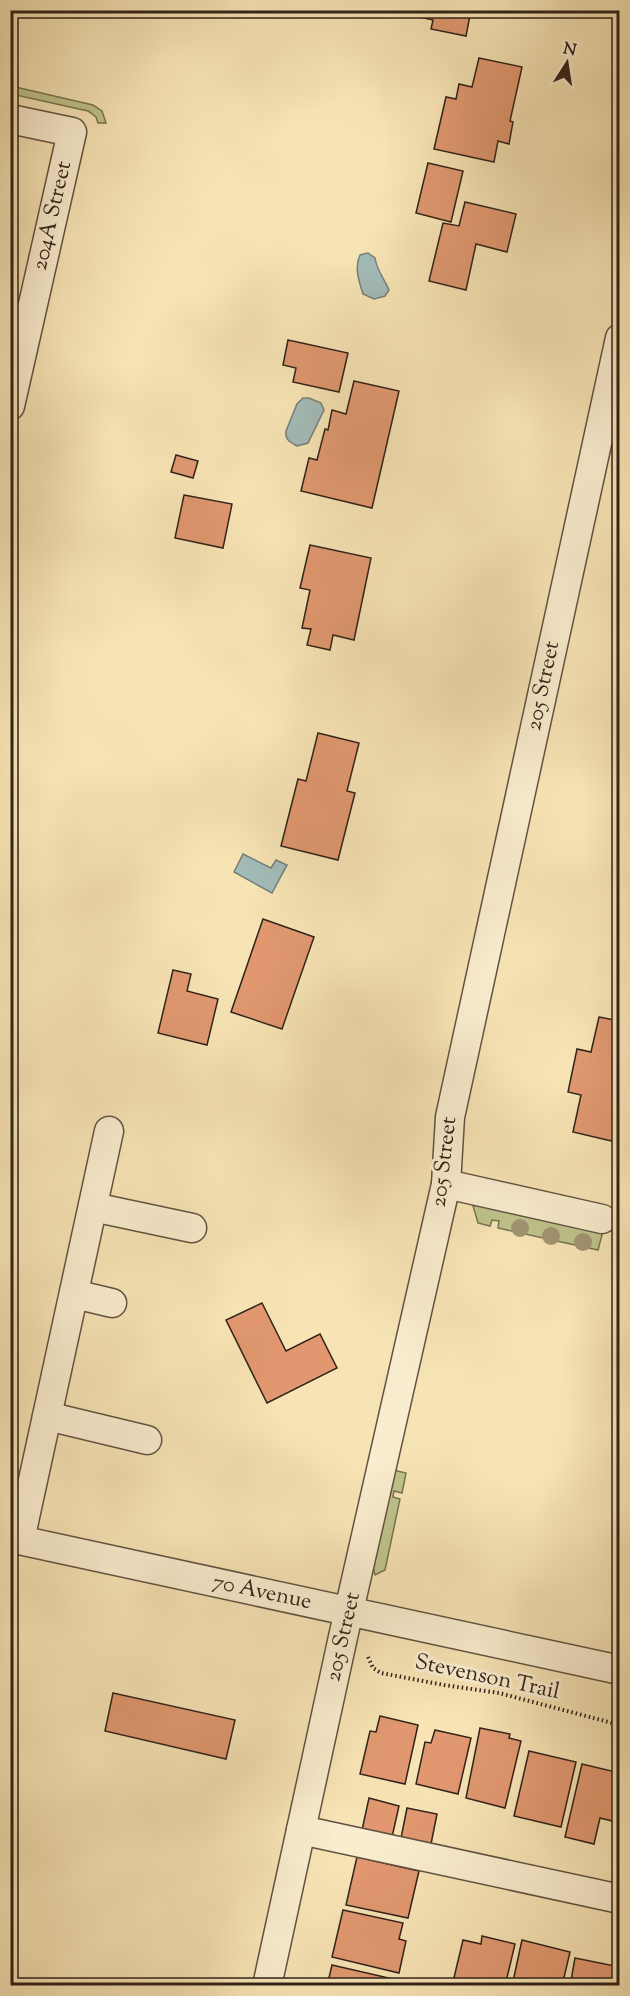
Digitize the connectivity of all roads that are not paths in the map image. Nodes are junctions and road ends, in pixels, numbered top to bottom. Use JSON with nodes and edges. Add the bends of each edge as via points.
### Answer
{"nodes":[{"id":1,"x":10,"y":119,"type":"edge"},
{"id":2,"x":620,"y":338,"type":"edge"},
{"id":3,"x":10,"y":406,"type":"edge"},
{"id":4,"x":109,"y":1131,"type":"dead end"},
{"id":5,"x":446,"y":1184,"type":"junction"},
{"id":6,"x":93,"y":1207,"type":"junction"},
{"id":7,"x":602,"y":1219,"type":"dead end"},
{"id":8,"x":192,"y":1228,"type":"dead end"},
{"id":9,"x":74,"y":1294,"type":"junction"},
{"id":10,"x":112,"y":1303,"type":"dead end"},
{"id":11,"x":47,"y":1416,"type":"junction"},
{"id":12,"x":147,"y":1440,"type":"dead end"},
{"id":13,"x":15,"y":1539,"type":"edge"},
{"id":14,"x":349,"y":1612,"type":"junction"},
{"id":15,"x":620,"y":1670,"type":"edge"},
{"id":16,"x":301,"y":1830,"type":"junction"},
{"id":17,"x":620,"y":1899,"type":"edge"},
{"id":18,"x":267,"y":1986,"type":"edge"}],
"edges":[{"from":1,"to":3,"type":"street","name":"204A Street","via":[[72,132]]},
{"from":2,"to":5,"type":"street","name":"205 Street","via":[[450,1117]]},
{"from":4,"to":6,"type":"street"},
{"from":5,"to":7,"type":"street"},
{"from":5,"to":14,"type":"street","name":"205 Street"},
{"from":6,"to":8,"type":"street"},
{"from":6,"to":9,"type":"street"},
{"from":9,"to":10,"type":"street"},
{"from":9,"to":11,"type":"street"},
{"from":11,"to":12,"type":"street"},
{"from":11,"to":13,"type":"street"},
{"from":13,"to":14,"type":"street","name":"70 Avenue"},
{"from":14,"to":15,"type":"street","name":"70 Avenue"},
{"from":14,"to":16,"type":"street","name":"205 Street"},
{"from":16,"to":17,"type":"street"},
{"from":16,"to":18,"type":"street","name":"205 Street"}]}
